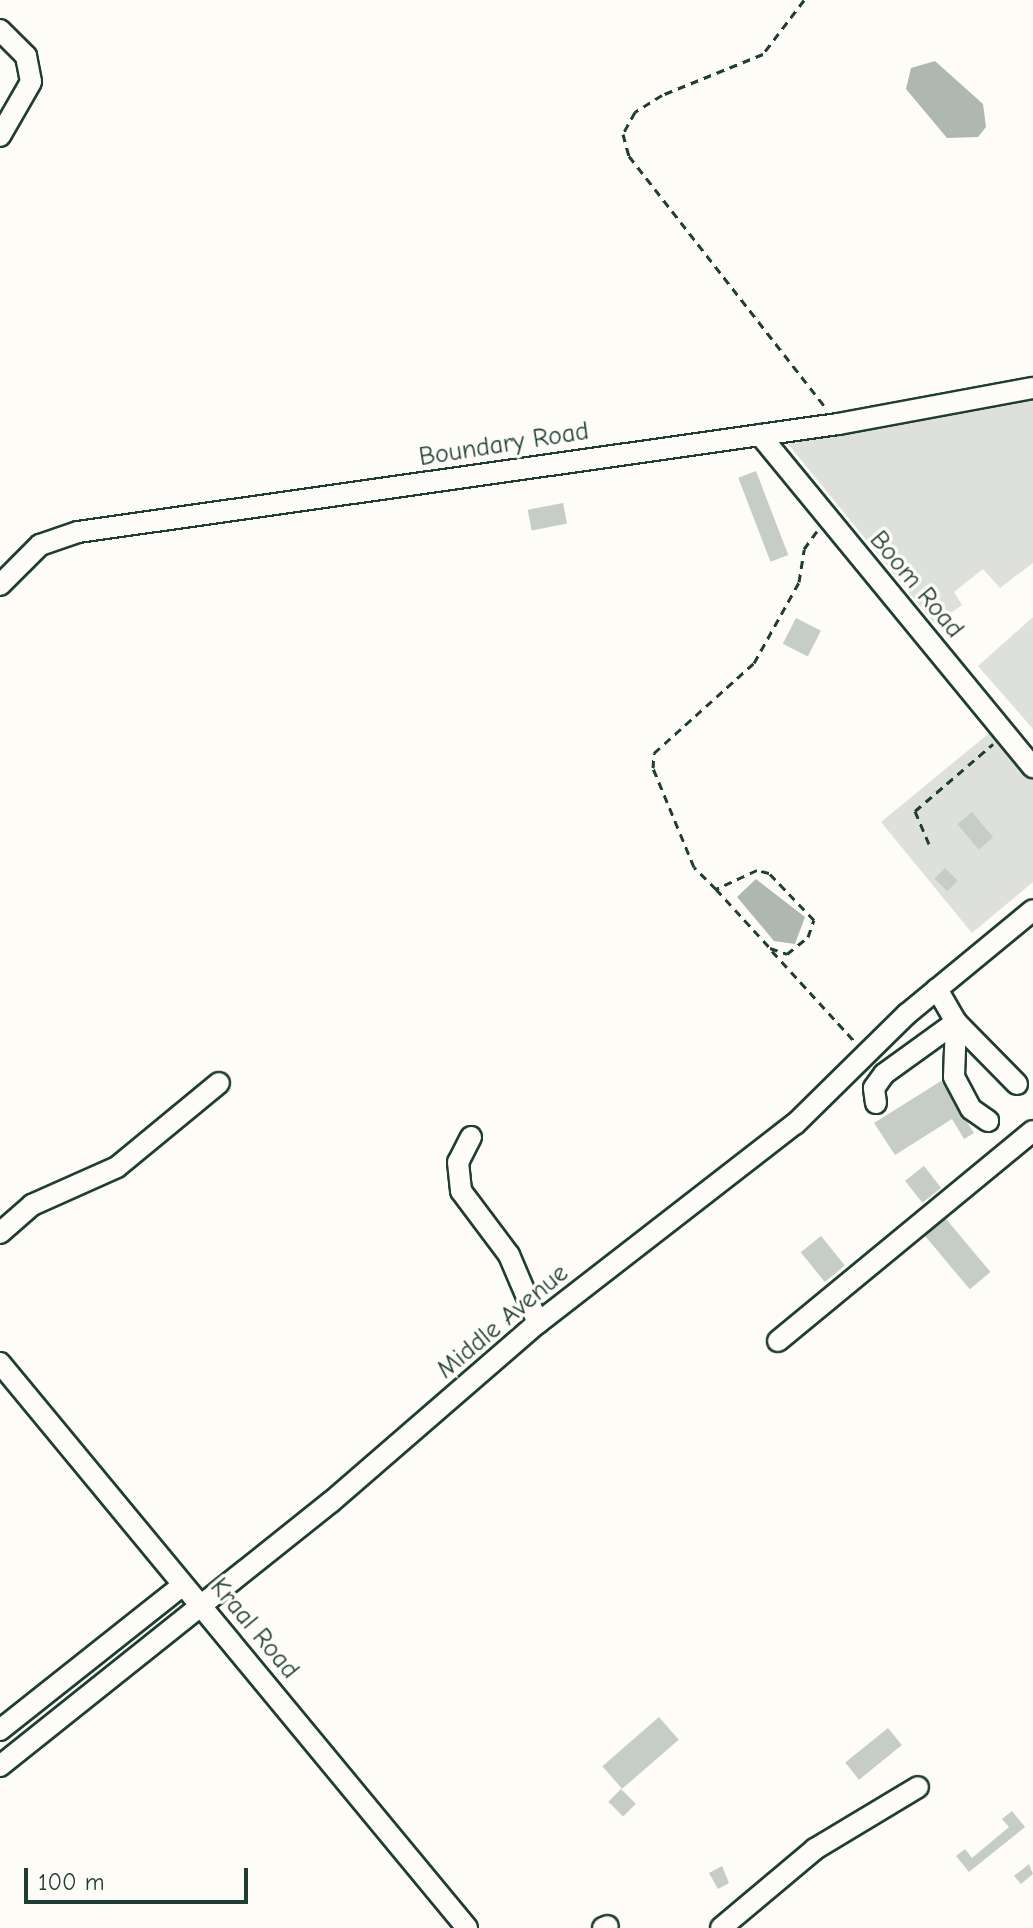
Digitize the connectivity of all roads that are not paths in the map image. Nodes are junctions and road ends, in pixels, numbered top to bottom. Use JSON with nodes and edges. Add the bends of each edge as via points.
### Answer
{"nodes":[{"id":1,"x":0,"y":30,"type":"edge"},
{"id":2,"x":0,"y":136,"type":"edge"},
{"id":3,"x":1033,"y":388,"type":"edge"},
{"id":4,"x":760,"y":435,"type":"junction"},
{"id":5,"x":0,"y":585,"type":"edge"},
{"id":6,"x":1033,"y":767,"type":"edge"},
{"id":7,"x":1033,"y":910,"type":"edge"},
{"id":8,"x":937,"y":989,"type":"junction"},
{"id":9,"x":956,"y":1022,"type":"junction"},
{"id":10,"x":219,"y":1083,"type":"dead end"},
{"id":11,"x":1017,"y":1084,"type":"dead end"},
{"id":12,"x":876,"y":1103,"type":"dead end"},
{"id":13,"x":988,"y":1121,"type":"dead end"},
{"id":14,"x":1033,"y":1131,"type":"edge"},
{"id":15,"x":471,"y":1137,"type":"dead end"},
{"id":16,"x":0,"y":1233,"type":"edge"},
{"id":17,"x":538,"y":1323,"type":"junction"},
{"id":18,"x":778,"y":1341,"type":"dead end"},
{"id":19,"x":0,"y":1363,"type":"edge"},
{"id":20,"x":183,"y":1585,"type":"junction"},
{"id":21,"x":200,"y":1605,"type":"junction"},
{"id":22,"x":0,"y":1730,"type":"edge"},
{"id":23,"x":0,"y":1766,"type":"edge"},
{"id":24,"x":918,"y":1787,"type":"dead end"},
{"id":25,"x":467,"y":1928,"type":"edge"},
{"id":26,"x":721,"y":1928,"type":"edge"}],
"edges":[{"from":1,"to":2,"type":"street","via":[[26,56],[31,82]]},
{"from":3,"to":4,"type":"street","name":"Boundary Road"},
{"from":4,"to":5,"type":"street","name":"Boundary Road","via":[[78,532],[40,545]]},
{"from":4,"to":6,"type":"street","name":"Boom Road"},
{"from":7,"to":8,"type":"street","name":"Middle Avenue"},
{"from":8,"to":9,"type":"street"},
{"from":8,"to":17,"type":"street","name":"Middle Avenue","via":[[795,1124]]},
{"from":9,"to":11,"type":"street"},
{"from":9,"to":12,"type":"street","via":[[884,1074],[874,1088]]},
{"from":9,"to":13,"type":"street","via":[[954,1077],[971,1109]]},
{"from":10,"to":16,"type":"street","via":[[117,1167],[32,1205]]},
{"from":14,"to":18,"type":"street"},
{"from":15,"to":17,"type":"street","via":[[458,1162],[461,1191],[521,1276]]},
{"from":17,"to":21,"type":"street","name":"Middle Avenue"},
{"from":19,"to":20,"type":"street","name":"Kraal Road"},
{"from":20,"to":21,"type":"street","name":"Kraal Road"},
{"from":20,"to":22,"type":"street"},
{"from":21,"to":23,"type":"street","name":"Middle Avenue"},
{"from":21,"to":25,"type":"street","name":"Kraal Road"},
{"from":24,"to":26,"type":"street","via":[[815,1849]]}]}
